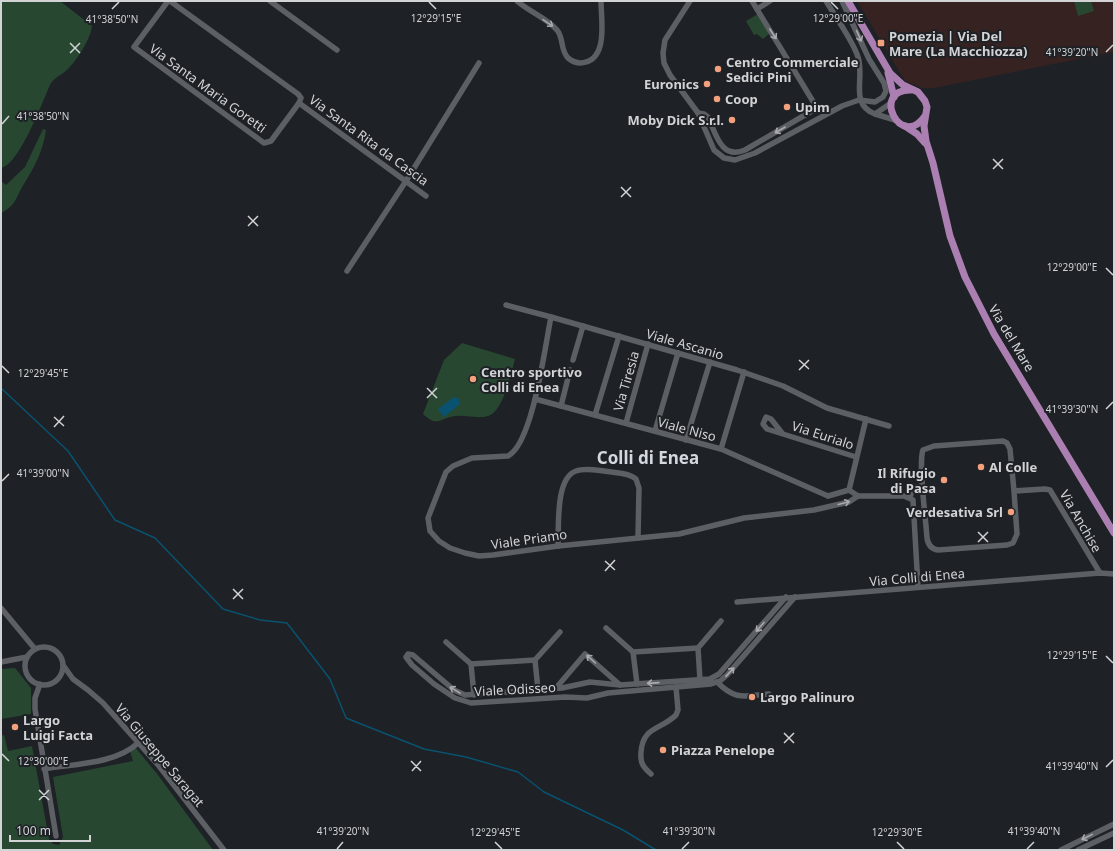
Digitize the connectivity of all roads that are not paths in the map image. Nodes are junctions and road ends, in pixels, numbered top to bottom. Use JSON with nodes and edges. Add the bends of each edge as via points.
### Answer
{"nodes":[{"id":1,"x":169,"y":1,"type":"edge"},
{"id":2,"x":270,"y":1,"type":"edge"},
{"id":3,"x":516,"y":1,"type":"edge"},
{"id":4,"x":601,"y":1,"type":"edge"},
{"id":5,"x":690,"y":1,"type":"edge"},
{"id":6,"x":752,"y":1,"type":"edge"},
{"id":7,"x":770,"y":1,"type":"edge"},
{"id":8,"x":826,"y":1,"type":"edge"},
{"id":9,"x":842,"y":1,"type":"edge"},
{"id":10,"x":848,"y":1,"type":"edge"},
{"id":11,"x":757,"y":9,"type":"junction"},
{"id":12,"x":337,"y":50,"type":"dead end"},
{"id":13,"x":479,"y":62,"type":"dead end"},
{"id":14,"x":886,"y":67,"type":"junction"},
{"id":15,"x":912,"y":90,"type":"junction"},
{"id":16,"x":859,"y":100,"type":"junction"},
{"id":17,"x":893,"y":100,"type":"junction"},
{"id":18,"x":299,"y":103,"type":"junction"},
{"id":19,"x":698,"y":114,"type":"junction"},
{"id":20,"x":875,"y":114,"type":"junction"},
{"id":21,"x":925,"y":116,"type":"junction"},
{"id":22,"x":895,"y":120,"type":"junction"},
{"id":23,"x":905,"y":126,"type":"junction"},
{"id":24,"x":928,"y":147,"type":"junction"},
{"id":25,"x":406,"y":181,"type":"junction"},
{"id":26,"x":426,"y":196,"type":"dead end"},
{"id":27,"x":347,"y":271,"type":"dead end"},
{"id":28,"x":506,"y":305,"type":"dead end"},
{"id":29,"x":551,"y":317,"type":"junction"},
{"id":30,"x":583,"y":326,"type":"junction"},
{"id":31,"x":619,"y":336,"type":"junction"},
{"id":32,"x":648,"y":344,"type":"junction"},
{"id":33,"x":678,"y":353,"type":"junction"},
{"id":34,"x":573,"y":360,"type":"dead end"},
{"id":35,"x":710,"y":362,"type":"junction"},
{"id":36,"x":570,"y":370,"type":"dead end"},
{"id":37,"x":744,"y":372,"type":"junction"},
{"id":38,"x":535,"y":399,"type":"junction"},
{"id":39,"x":561,"y":406,"type":"junction"},
{"id":40,"x":595,"y":415,"type":"junction"},
{"id":41,"x":866,"y":419,"type":"junction"},
{"id":42,"x":626,"y":423,"type":"junction"},
{"id":43,"x":889,"y":426,"type":"dead end"},
{"id":44,"x":655,"y":431,"type":"junction"},
{"id":45,"x":782,"y":433,"type":"dead end"},
{"id":46,"x":686,"y":440,"type":"junction"},
{"id":47,"x":722,"y":449,"type":"junction"},
{"id":48,"x":856,"y":457,"type":"junction"},
{"id":49,"x":923,"y":486,"type":"junction"},
{"id":50,"x":849,"y":490,"type":"junction"},
{"id":51,"x":1014,"y":491,"type":"junction"},
{"id":52,"x":828,"y":496,"type":"junction"},
{"id":53,"x":858,"y":496,"type":"junction"},
{"id":54,"x":910,"y":497,"type":"junction"},
{"id":55,"x":829,"y":506,"type":"junction"},
{"id":56,"x":1113,"y":530,"type":"edge"},
{"id":57,"x":638,"y":538,"type":"junction"},
{"id":58,"x":558,"y":546,"type":"junction"},
{"id":59,"x":1114,"y":570,"type":"edge"},
{"id":60,"x":1100,"y":573,"type":"junction"},
{"id":61,"x":1114,"y":574,"type":"edge"},
{"id":62,"x":918,"y":587,"type":"junction"},
{"id":63,"x":795,"y":597,"type":"junction"},
{"id":64,"x":786,"y":598,"type":"junction"},
{"id":65,"x":737,"y":602,"type":"dead end"},
{"id":66,"x":1,"y":608,"type":"edge"},
{"id":67,"x":721,"y":621,"type":"dead end"},
{"id":68,"x":606,"y":628,"type":"dead end"},
{"id":69,"x":560,"y":632,"type":"dead end"},
{"id":70,"x":446,"y":642,"type":"dead end"},
{"id":71,"x":698,"y":648,"type":"junction"},
{"id":72,"x":35,"y":649,"type":"junction"},
{"id":73,"x":633,"y":652,"type":"junction"},
{"id":74,"x":736,"y":655,"type":"junction"},
{"id":75,"x":27,"y":657,"type":"junction"},
{"id":76,"x":741,"y":659,"type":"junction"},
{"id":77,"x":536,"y":660,"type":"junction"},
{"id":78,"x":1,"y":662,"type":"edge"},
{"id":79,"x":10,"y":662,"type":"junction"},
{"id":80,"x":471,"y":664,"type":"junction"},
{"id":81,"x":63,"y":665,"type":"junction"},
{"id":82,"x":25,"y":668,"type":"junction"},
{"id":83,"x":58,"y":679,"type":"junction"},
{"id":84,"x":73,"y":679,"type":"junction"},
{"id":85,"x":700,"y":680,"type":"junction"},
{"id":86,"x":717,"y":682,"type":"junction"},
{"id":87,"x":598,"y":683,"type":"junction"},
{"id":88,"x":40,"y":684,"type":"junction"},
{"id":89,"x":577,"y":684,"type":"junction"},
{"id":90,"x":637,"y":684,"type":"junction"},
{"id":91,"x":620,"y":685,"type":"junction"},
{"id":92,"x":676,"y":687,"type":"junction"},
{"id":93,"x":556,"y":688,"type":"junction"},
{"id":94,"x":538,"y":690,"type":"junction"},
{"id":95,"x":522,"y":691,"type":"junction"},
{"id":96,"x":769,"y":694,"type":"dead end"},
{"id":97,"x":474,"y":695,"type":"junction"},
{"id":98,"x":598,"y":695,"type":"junction"},
{"id":99,"x":578,"y":698,"type":"junction"},
{"id":100,"x":523,"y":699,"type":"junction"},
{"id":101,"x":138,"y":742,"type":"junction"},
{"id":102,"x":44,"y":769,"type":"junction"},
{"id":103,"x":651,"y":774,"type":"dead end"},
{"id":104,"x":1114,"y":824,"type":"edge"},
{"id":105,"x":1114,"y":833,"type":"edge"},
{"id":106,"x":56,"y":836,"type":"dead end"},
{"id":107,"x":224,"y":850,"type":"edge"},
{"id":108,"x":1061,"y":850,"type":"edge"},
{"id":109,"x":1078,"y":850,"type":"edge"}],
"edges":[{"from":1,"to":18,"type":"street","name":"Via Santa Rita da Cascia","via":[[298,94],[301,98]]},
{"from":1,"to":18,"type":"street","name":"Via Santa Maria Goretti","via":[[134,47],[264,143],[271,141]]},
{"from":2,"to":12,"type":"street"},
{"from":3,"to":4,"type":"street","one_way":true,"via":[[556,28],[566,55],[580,63],[592,59],[600,48]]},
{"from":5,"to":19,"type":"street","via":[[666,37],[663,56],[670,75]]},
{"from":6,"to":11,"type":"street"},
{"from":7,"to":11,"type":"street"},
{"from":8,"to":16,"type":"street","via":[[858,57]]},
{"from":9,"to":16,"type":"street","one_way":true,"via":[[869,59],[886,88],[879,101]]},
{"from":10,"to":14,"type":"main road","name":"Via del Mare"},
{"from":11,"to":19,"type":"street","one_way":true,"via":[[817,105],[816,109],[745,150],[736,152],[722,147],[708,117]]},
{"from":13,"to":25,"type":"street"},
{"from":14,"to":15,"type":"main road","name":"Via del Mare","via":[[898,81]]},
{"from":14,"to":17,"type":"main road","name":"Via del Mare","via":[[893,86]]},
{"from":15,"to":17,"type":"main road","via":[[902,91]]},
{"from":15,"to":21,"type":"main road","name":"Via del Mare","via":[[918,92],[925,101]]},
{"from":16,"to":19,"type":"street","via":[[838,108],[738,160],[724,158],[714,150]]},
{"from":16,"to":20,"type":"street","via":[[865,109]]},
{"from":17,"to":20,"type":"street"},
{"from":17,"to":22,"type":"main road","name":"Via del Mare","via":[[892,115]]},
{"from":18,"to":25,"type":"street","name":"Via Santa Rita da Cascia"},
{"from":20,"to":22,"type":"street"},
{"from":21,"to":23,"type":"main road","via":[[917,124]]},
{"from":21,"to":24,"type":"main road","name":"Via del Mare","via":[[924,131]]},
{"from":22,"to":23,"type":"main road","name":"Via del Mare"},
{"from":23,"to":24,"type":"main road","name":"Via del Mare","via":[[917,134]]},
{"from":24,"to":56,"type":"main road","name":"Via del Mare","via":[[952,242],[975,298],[994,334]]},
{"from":25,"to":26,"type":"street","name":"Via Santa Rita da Cascia"},
{"from":25,"to":27,"type":"street"},
{"from":28,"to":29,"type":"street","name":"Viale Ascanio"},
{"from":29,"to":30,"type":"street","name":"Viale Ascanio"},
{"from":29,"to":38,"type":"street"},
{"from":30,"to":31,"type":"street","name":"Viale Ascanio"},
{"from":30,"to":34,"type":"street"},
{"from":31,"to":32,"type":"street","name":"Viale Ascanio"},
{"from":31,"to":40,"type":"street"},
{"from":32,"to":33,"type":"street","name":"Viale Ascanio"},
{"from":32,"to":42,"type":"street","name":"Via Tiresia"},
{"from":33,"to":35,"type":"street","name":"Viale Ascanio"},
{"from":33,"to":44,"type":"street"},
{"from":35,"to":37,"type":"street","name":"Viale Ascanio"},
{"from":35,"to":46,"type":"street"},
{"from":36,"to":39,"type":"street"},
{"from":37,"to":41,"type":"street","name":"Viale Ascanio","via":[[783,386],[822,406]]},
{"from":37,"to":47,"type":"street"},
{"from":38,"to":39,"type":"street","name":"Viale Niso"},
{"from":38,"to":58,"type":"street","name":"Viale Priamo","via":[[522,440],[513,453],[502,457],[472,458],[446,472],[430,510],[429,526],[433,535],[444,545],[472,555],[493,555]]},
{"from":39,"to":40,"type":"street","name":"Viale Niso"},
{"from":40,"to":42,"type":"street","name":"Viale Niso"},
{"from":41,"to":43,"type":"street","name":"Viale Ascanio"},
{"from":41,"to":48,"type":"street"},
{"from":42,"to":44,"type":"street","name":"Viale Niso"},
{"from":44,"to":46,"type":"street","name":"Viale Niso"},
{"from":45,"to":48,"type":"street","name":"Via Eurialo"},
{"from":46,"to":47,"type":"street","name":"Viale Niso"},
{"from":47,"to":52,"type":"street","name":"Viale Niso"},
{"from":48,"to":50,"type":"street"},
{"from":49,"to":51,"type":"street","via":[[922,457],[926,448],[1003,441],[1010,450]]},
{"from":49,"to":51,"type":"street","via":[[928,541],[931,547],[937,550],[1013,543],[1017,534]]},
{"from":49,"to":54,"type":"street","via":[[913,488]]},
{"from":50,"to":52,"type":"street"},
{"from":50,"to":53,"type":"street"},
{"from":51,"to":60,"type":"street","name":"Via Anchise","via":[[1050,490]]},
{"from":52,"to":55,"type":"street"},
{"from":53,"to":54,"type":"street"},
{"from":55,"to":53,"type":"street","name":"Viale Priamo","one_way":true,"via":[[850,502]]},
{"from":54,"to":62,"type":"street","via":[[915,504]]},
{"from":55,"to":57,"type":"street","name":"Viale Priamo","via":[[808,511],[744,518],[683,533]]},
{"from":57,"to":58,"type":"street","name":"Viale Priamo"},
{"from":57,"to":58,"type":"street","via":[[639,488],[636,479],[628,475],[578,470],[568,478],[561,497]]},
{"from":59,"to":60,"type":"street","name":"Via Colli di Enea"},
{"from":60,"to":61,"type":"street","name":"Via Colli di Enea"},
{"from":60,"to":62,"type":"street","name":"Via Colli di Enea"},
{"from":62,"to":63,"type":"street","name":"Via Colli di Enea"},
{"from":63,"to":64,"type":"street","name":"Via Colli di Enea"},
{"from":63,"to":76,"type":"street"},
{"from":64,"to":65,"type":"street","name":"Via Colli di Enea"},
{"from":64,"to":74,"type":"street","name":"Viale Odisseo","one_way":true},
{"from":66,"to":72,"type":"street"},
{"from":67,"to":71,"type":"street"},
{"from":68,"to":73,"type":"street"},
{"from":69,"to":77,"type":"street"},
{"from":70,"to":80,"type":"street"},
{"from":71,"to":73,"type":"street"},
{"from":71,"to":85,"type":"street"},
{"from":72,"to":75,"type":"street"},
{"from":72,"to":81,"type":"street","via":[[54,649],[59,653]]},
{"from":73,"to":90,"type":"street"},
{"from":74,"to":76,"type":"street"},
{"from":74,"to":85,"type":"street","name":"Viale Odisseo","via":[[717,676]]},
{"from":75,"to":79,"type":"street"},
{"from":75,"to":82,"type":"street"},
{"from":86,"to":76,"type":"street","one_way":true},
{"from":77,"to":80,"type":"street"},
{"from":77,"to":94,"type":"street"},
{"from":78,"to":79,"type":"street"},
{"from":79,"to":82,"type":"street"},
{"from":80,"to":97,"type":"street"},
{"from":81,"to":83,"type":"street"},
{"from":81,"to":84,"type":"street","name":"Via Giuseppe Saragat"},
{"from":82,"to":88,"type":"street","via":[[30,678]]},
{"from":83,"to":84,"type":"street"},
{"from":83,"to":88,"type":"street","via":[[50,684]]},
{"from":84,"to":101,"type":"street","name":"Via Giuseppe Saragat","via":[[93,694]]},
{"from":85,"to":90,"type":"street","name":"Viale Odisseo","one_way":true},
{"from":86,"to":92,"type":"street","name":"Viale Odisseo"},
{"from":86,"to":96,"type":"street","via":[[735,696]]},
{"from":87,"to":89,"type":"street","name":"Viale Odisseo"},
{"from":87,"to":91,"type":"street","name":"Viale Odisseo"},
{"from":87,"to":98,"type":"street"},
{"from":88,"to":102,"type":"street","via":[[34,706]]},
{"from":89,"to":93,"type":"street","name":"Viale Odisseo"},
{"from":89,"to":99,"type":"street","via":[[574,691]]},
{"from":90,"to":91,"type":"street","name":"Viale Odisseo"},
{"from":91,"to":93,"type":"street","one_way":true,"via":[[585,654]]},
{"from":92,"to":98,"type":"street","name":"Viale Odisseo"},
{"from":92,"to":103,"type":"street","via":[[676,715],[648,733],[643,740],[641,761]]},
{"from":93,"to":94,"type":"street","name":"Viale Odisseo"},
{"from":94,"to":95,"type":"street","name":"Viale Odisseo"},
{"from":95,"to":97,"type":"street","name":"Viale Odisseo"},
{"from":95,"to":100,"type":"street"},
{"from":97,"to":100,"type":"street","name":"Viale Odisseo","one_way":true,"via":[[456,691],[413,655],[407,655],[407,661],[424,676],[460,700],[476,703]]},
{"from":98,"to":99,"type":"street","name":"Viale Odisseo"},
{"from":99,"to":100,"type":"street","name":"Viale Odisseo"},
{"from":101,"to":102,"type":"street","via":[[126,753],[110,758]]},
{"from":101,"to":107,"type":"street","name":"Via Giuseppe Saragat"},
{"from":102,"to":106,"type":"street"},
{"from":104,"to":108,"type":"street","one_way":true},
{"from":105,"to":109,"type":"street"}]}
